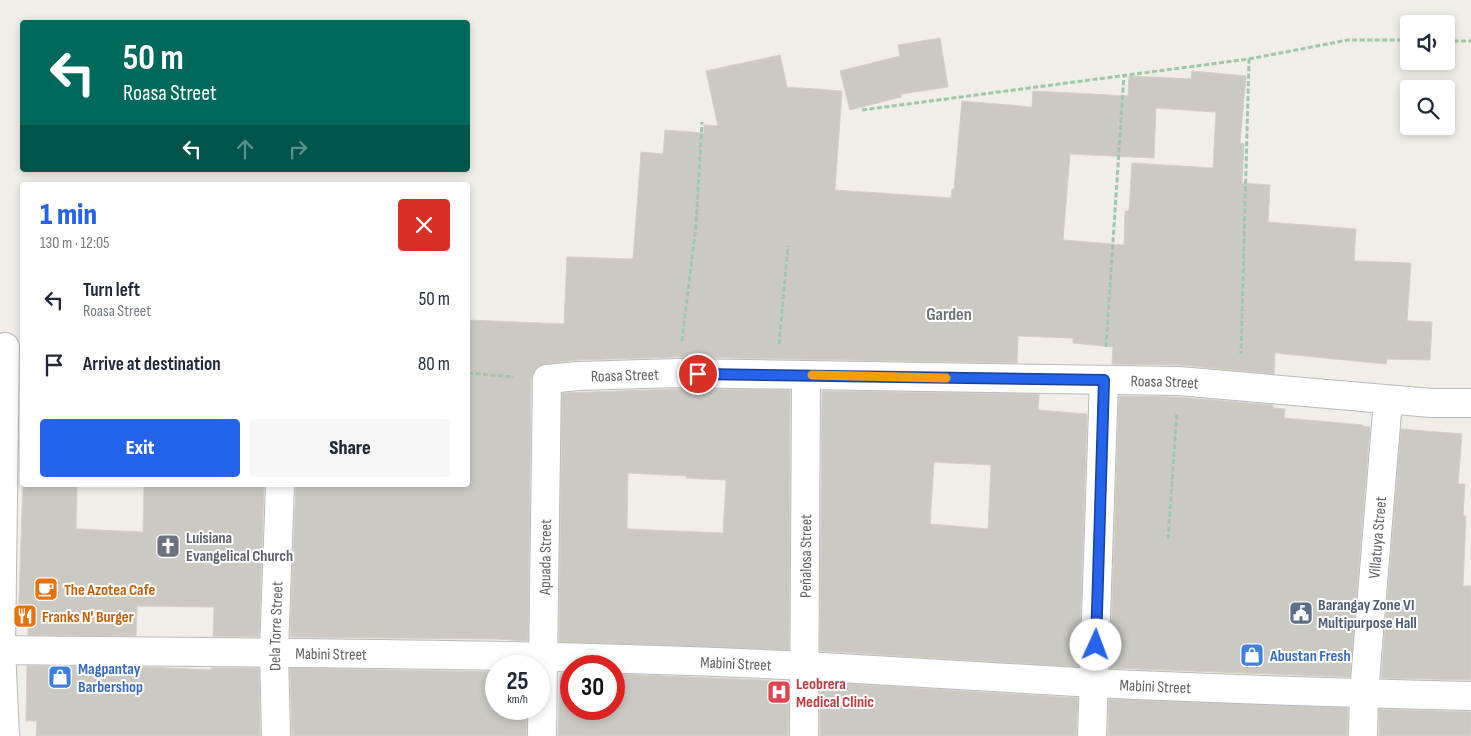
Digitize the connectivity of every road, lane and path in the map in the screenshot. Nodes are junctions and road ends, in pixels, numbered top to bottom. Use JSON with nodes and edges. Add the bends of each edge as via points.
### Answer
{"nodes":[{"id":1,"x":1400,"y":40,"type":"edge"},
{"id":2,"x":1455,"y":40,"type":"edge"},
{"id":3,"x":1471,"y":41,"type":"edge"},
{"id":4,"x":1249,"y":59,"type":"junction"},
{"id":5,"x":1124,"y":75,"type":"junction"},
{"id":6,"x":862,"y":110,"type":"dead end"},
{"id":7,"x":702,"y":122,"type":"dead end"},
{"id":8,"x":788,"y":246,"type":"dead end"},
{"id":9,"x":9,"y":347,"type":"edge"},
{"id":10,"x":470,"y":373,"type":"edge"},
{"id":11,"x":678,"y":374,"type":"junction"},
{"id":12,"x":776,"y":374,"type":"junction"},
{"id":13,"x":806,"y":375,"type":"junction"},
{"id":14,"x":547,"y":379,"type":"junction"},
{"id":15,"x":1104,"y":380,"type":"junction"},
{"id":16,"x":1179,"y":382,"type":"junction"},
{"id":17,"x":1240,"y":387,"type":"junction"},
{"id":18,"x":1388,"y":400,"type":"junction"},
{"id":19,"x":1471,"y":403,"type":"edge"},
{"id":20,"x":280,"y":487,"type":"edge"},
{"id":21,"x":1168,"y":539,"type":"dead end"},
{"id":22,"x":1,"y":650,"type":"edge"},
{"id":23,"x":274,"y":652,"type":"junction"},
{"id":24,"x":485,"y":655,"type":"edge"},
{"id":25,"x":543,"y":655,"type":"edge"},
{"id":26,"x":550,"y":656,"type":"edge"},
{"id":27,"x":805,"y":666,"type":"junction"},
{"id":28,"x":1094,"y":683,"type":"junction"},
{"id":29,"x":1364,"y":694,"type":"junction"},
{"id":30,"x":1471,"y":696,"type":"edge"},
{"id":31,"x":542,"y":720,"type":"edge"},
{"id":32,"x":5,"y":736,"type":"edge"},
{"id":33,"x":276,"y":736,"type":"edge"},
{"id":34,"x":542,"y":736,"type":"edge"},
{"id":35,"x":804,"y":736,"type":"edge"},
{"id":36,"x":1092,"y":736,"type":"edge"},
{"id":37,"x":1363,"y":736,"type":"edge"}],
"edges":[{"from":1,"to":4,"type":"path","via":[[1348,40]]},
{"from":2,"to":3,"type":"path"},
{"from":4,"to":5,"type":"path"},
{"from":4,"to":17,"type":"path"},
{"from":5,"to":6,"type":"path"},
{"from":5,"to":15,"type":"path"},
{"from":7,"to":11,"type":"path","via":[[696,224]]},
{"from":8,"to":12,"type":"path"},
{"from":9,"to":22,"type":"street"},
{"from":10,"to":14,"type":"path"},
{"from":11,"to":12,"type":"street","name":"Roasa Street"},
{"from":11,"to":14,"type":"street","name":"Roasa Street"},
{"from":12,"to":13,"type":"street","name":"Roasa Street"},
{"from":13,"to":15,"type":"street","name":"Roasa Street"},
{"from":13,"to":27,"type":"street","name":"Peñalosa Street"},
{"from":14,"to":25,"type":"street","name":"Apuada Street"},
{"from":15,"to":16,"type":"street","name":"Roasa Street"},
{"from":15,"to":28,"type":"street"},
{"from":16,"to":17,"type":"street","name":"Roasa Street"},
{"from":16,"to":21,"type":"path"},
{"from":17,"to":18,"type":"street","name":"Roasa Street"},
{"from":18,"to":19,"type":"street","name":"Roasa Street"},
{"from":18,"to":29,"type":"street","name":"Villatuya Street"},
{"from":20,"to":23,"type":"street","name":"Dela Torre Street"},
{"from":22,"to":23,"type":"street","name":"Mabini Street"},
{"from":22,"to":32,"type":"street"},
{"from":23,"to":24,"type":"street","name":"Mabini Street"},
{"from":23,"to":33,"type":"street","name":"Dela Torre Street"},
{"from":26,"to":27,"type":"street","name":"Mabini Street"},
{"from":27,"to":28,"type":"street","name":"Mabini Street"},
{"from":27,"to":35,"type":"street","name":"Peñalosa Street"},
{"from":28,"to":29,"type":"street","name":"Mabini Street"},
{"from":28,"to":36,"type":"street"},
{"from":29,"to":30,"type":"street","name":"Mabini Street"},
{"from":29,"to":37,"type":"street","name":"Villatuya Street"},
{"from":31,"to":34,"type":"street","name":"Apuada Street"}]}
